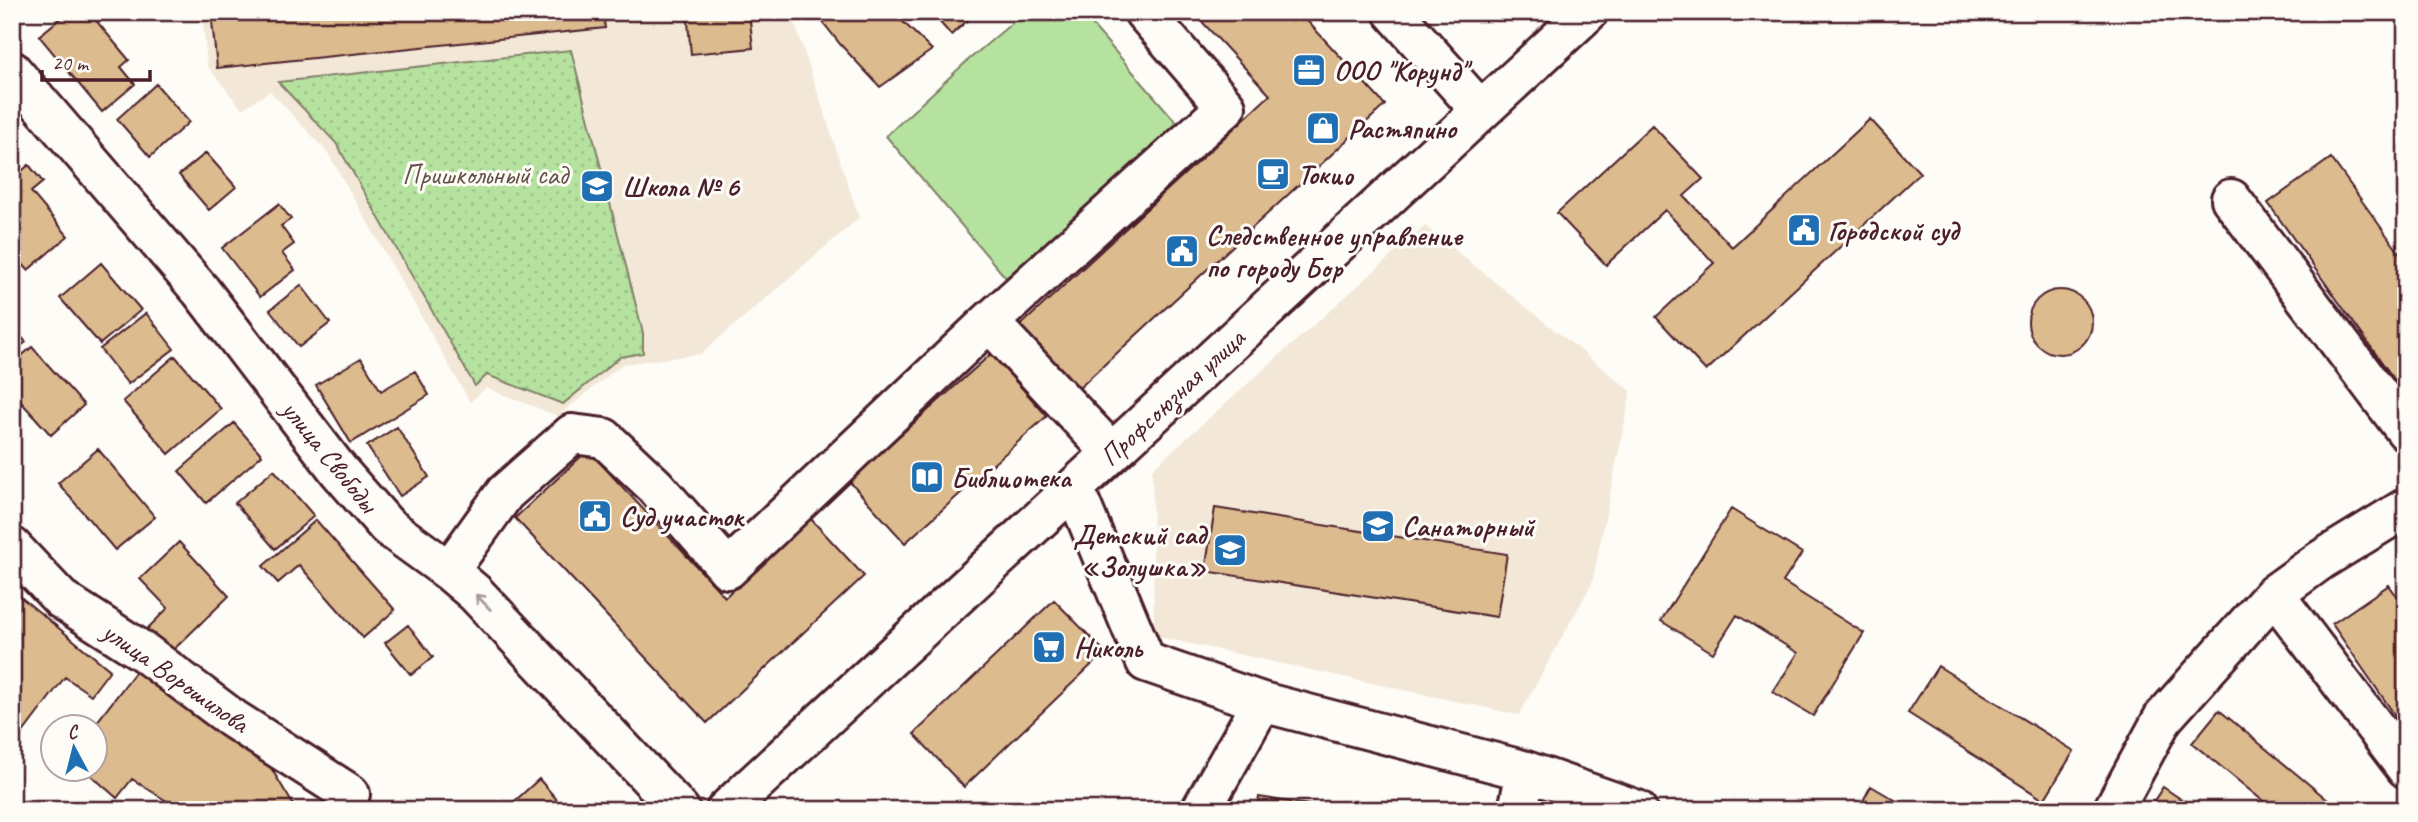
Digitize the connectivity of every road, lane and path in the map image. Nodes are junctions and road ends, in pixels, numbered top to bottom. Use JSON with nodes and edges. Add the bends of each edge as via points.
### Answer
{"nodes":[{"id":1,"x":1144,"y":12,"type":"edge"},
{"id":2,"x":1393,"y":12,"type":"edge"},
{"id":3,"x":1588,"y":12,"type":"edge"},
{"id":4,"x":12,"y":71,"type":"edge"},
{"id":5,"x":1481,"y":111,"type":"junction"},
{"id":6,"x":2231,"y":199,"type":"dead end"},
{"id":7,"x":989,"y":322,"type":"junction"},
{"id":8,"x":2406,"y":431,"type":"edge"},
{"id":9,"x":1112,"y":453,"type":"junction"},
{"id":10,"x":1074,"y":488,"type":"junction"},
{"id":11,"x":2406,"y":508,"type":"edge"},
{"id":12,"x":12,"y":547,"type":"edge"},
{"id":13,"x":449,"y":571,"type":"junction"},
{"id":14,"x":2274,"y":594,"type":"junction"},
{"id":15,"x":1262,"y":702,"type":"junction"},
{"id":16,"x":2406,"y":768,"type":"edge"},
{"id":17,"x":1526,"y":771,"type":"junction"},
{"id":18,"x":350,"y":794,"type":"dead end"},
{"id":19,"x":680,"y":810,"type":"edge"},
{"id":20,"x":726,"y":810,"type":"edge"},
{"id":21,"x":1200,"y":810,"type":"edge"},
{"id":22,"x":1518,"y":810,"type":"edge"},
{"id":23,"x":1637,"y":810,"type":"edge"},
{"id":24,"x":2113,"y":810,"type":"edge"}],
"edges":[{"from":1,"to":7,"type":"street","via":[[1226,107]]},
{"from":2,"to":5,"type":"street"},
{"from":3,"to":5,"type":"street","name":"Профсоюзная улица"},
{"from":4,"to":13,"type":"street","name":"улица Свободы","via":[[201,291],[339,471],[387,526]]},
{"from":5,"to":9,"type":"street","name":"Профсоюзная улица"},
{"from":6,"to":8,"type":"street"},
{"from":7,"to":9,"type":"street"},
{"from":7,"to":13,"type":"street","via":[[727,569],[655,486],[604,438],[572,433],[505,493]]},
{"from":9,"to":10,"type":"street","name":"Профсоюзная улица"},
{"from":10,"to":15,"type":"street","via":[[1146,662]]},
{"from":10,"to":20,"type":"street","name":"Профсоюзная улица"},
{"from":11,"to":14,"type":"street"},
{"from":12,"to":18,"type":"street","name":"улица Ворошилова","via":[[61,599]]},
{"from":19,"to":13,"type":"street","name":"улица Свободы","one_way":true},
{"from":14,"to":16,"type":"street"},
{"from":14,"to":24,"type":"street","via":[[2163,719]]},
{"from":15,"to":17,"type":"street"},
{"from":15,"to":21,"type":"street"},
{"from":17,"to":22,"type":"street"},
{"from":17,"to":23,"type":"street"}]}
